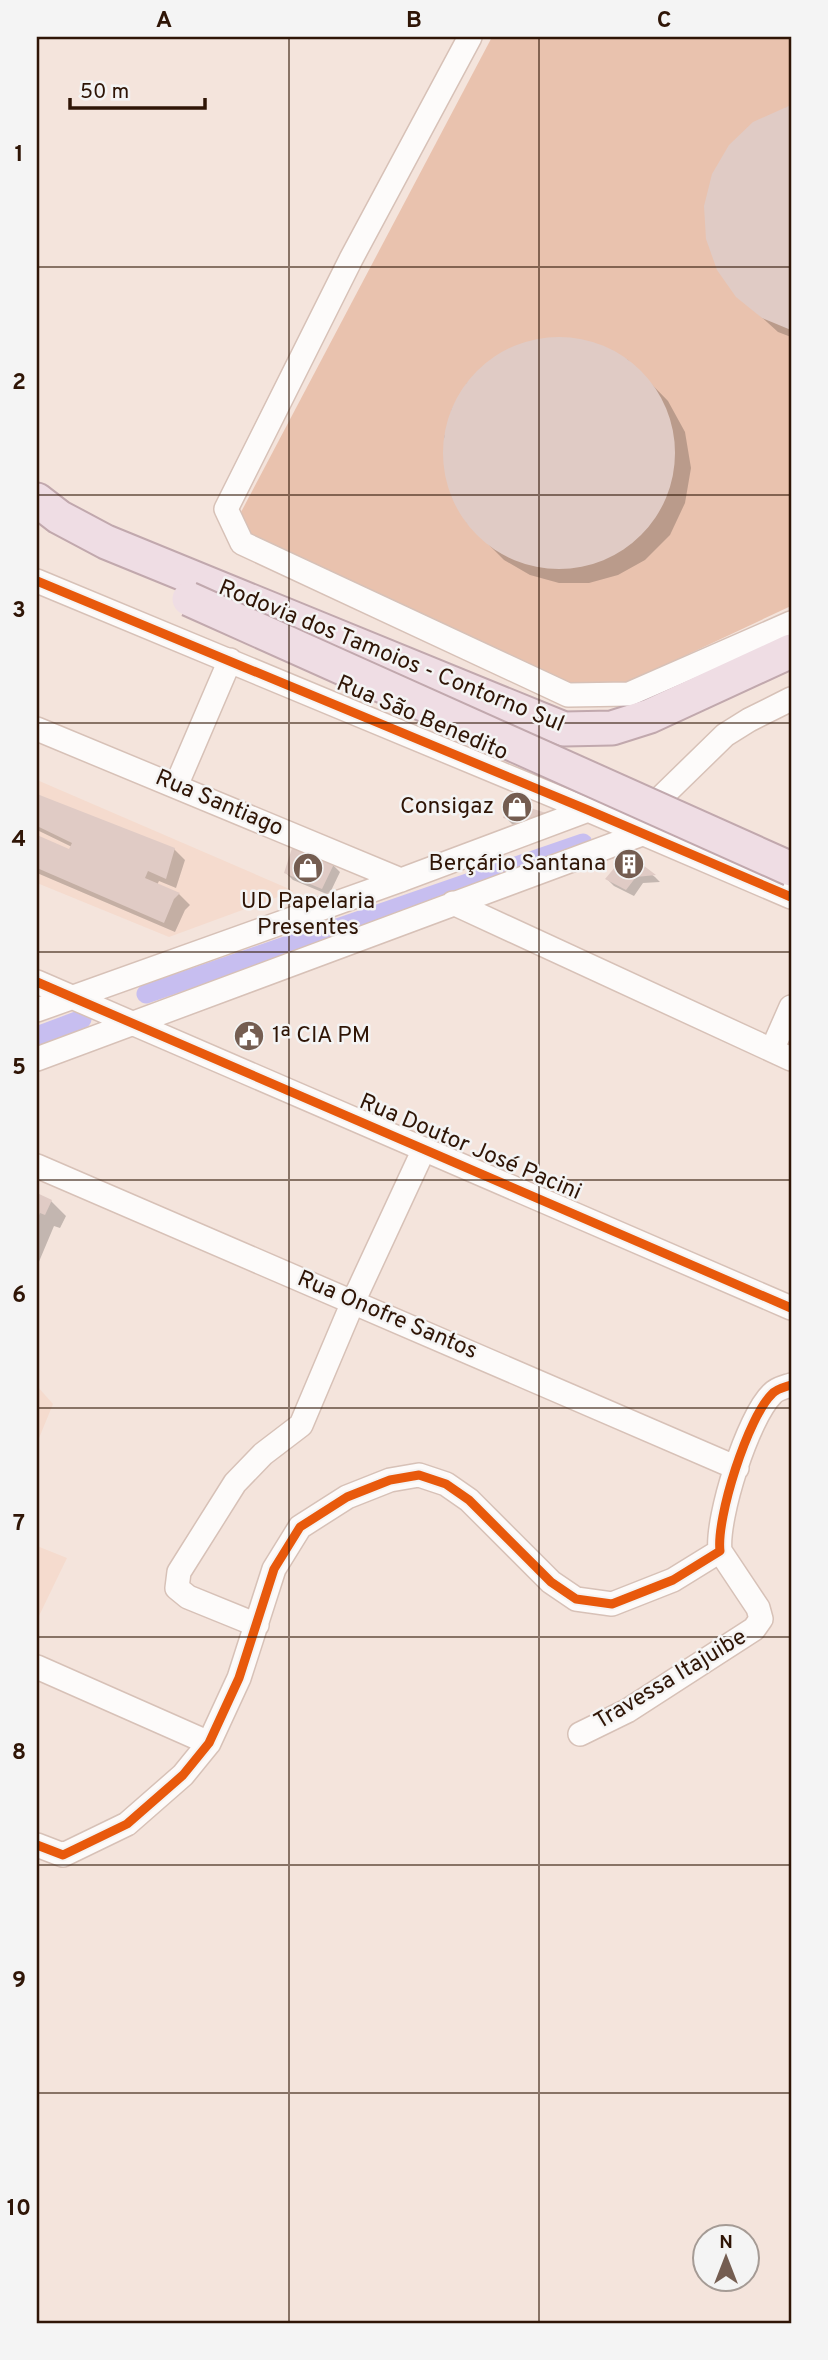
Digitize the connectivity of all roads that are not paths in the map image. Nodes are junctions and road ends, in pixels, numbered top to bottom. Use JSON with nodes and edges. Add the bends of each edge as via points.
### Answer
{"nodes":[{"id":1,"x":470,"y":37,"type":"edge"},
{"id":2,"x":37,"y":500,"type":"edge"},
{"id":3,"x":37,"y":527,"type":"edge"},
{"id":4,"x":37,"y":581,"type":"edge"},
{"id":5,"x":791,"y":623,"type":"edge"},
{"id":6,"x":791,"y":651,"type":"edge"},
{"id":7,"x":230,"y":660,"type":"junction"},
{"id":8,"x":791,"y":699,"type":"edge"},
{"id":9,"x":37,"y":729,"type":"edge"},
{"id":10,"x":176,"y":786,"type":"junction"},
{"id":11,"x":588,"y":810,"type":"junction"},
{"id":12,"x":636,"y":831,"type":"junction"},
{"id":13,"x":791,"y":869,"type":"edge"},
{"id":14,"x":401,"y":880,"type":"junction"},
{"id":15,"x":791,"y":897,"type":"edge"},
{"id":16,"x":453,"y":903,"type":"junction"},
{"id":17,"x":37,"y":982,"type":"edge"},
{"id":18,"x":73,"y":998,"type":"junction"},
{"id":19,"x":791,"y":1007,"type":"edge"},
{"id":20,"x":37,"y":1010,"type":"edge"},
{"id":21,"x":134,"y":1022,"type":"junction"},
{"id":22,"x":782,"y":1054,"type":"edge"},
{"id":23,"x":37,"y":1059,"type":"edge"},
{"id":24,"x":424,"y":1149,"type":"junction"},
{"id":25,"x":37,"y":1166,"type":"edge"},
{"id":26,"x":353,"y":1302,"type":"junction"},
{"id":27,"x":791,"y":1308,"type":"edge"},
{"id":28,"x":791,"y":1385,"type":"edge"},
{"id":29,"x":737,"y":1468,"type":"junction"},
{"id":30,"x":719,"y":1551,"type":"junction"},
{"id":31,"x":257,"y":1625,"type":"junction"},
{"id":32,"x":37,"y":1667,"type":"edge"},
{"id":33,"x":580,"y":1734,"type":"dead end"},
{"id":34,"x":209,"y":1743,"type":"junction"},
{"id":35,"x":37,"y":1845,"type":"edge"}],
"edges":[{"from":1,"to":5,"type":"street","via":[[351,259],[226,509],[242,543],[568,695],[629,694]]},
{"from":2,"to":6,"type":"highway","name":"Rodovia dos Tamoios - Contorno Sul","via":[[106,542],[564,729],[612,728],[650,716]]},
{"from":3,"to":13,"type":"highway","name":"Rodovia dos Tamoios - Contorno Sul","bridge":true,"via":[[103,564]]},
{"from":4,"to":7,"type":"street","name":"Rua São Benedito"},
{"from":7,"to":10,"type":"street"},
{"from":7,"to":11,"type":"street","name":"Rua São Benedito"},
{"from":8,"to":12,"type":"street","via":[[725,735]]},
{"from":9,"to":10,"type":"street","name":"Rua Santiago"},
{"from":10,"to":14,"type":"street","name":"Rua Santiago"},
{"from":11,"to":12,"type":"street","name":"Rua São Benedito"},
{"from":11,"to":14,"type":"street"},
{"from":12,"to":15,"type":"street","name":"Rua São Benedito"},
{"from":12,"to":16,"type":"street"},
{"from":14,"to":18,"type":"street"},
{"from":16,"to":21,"type":"street"},
{"from":16,"to":22,"type":"street"},
{"from":17,"to":18,"type":"street","name":"Rua Doutor José Pacini"},
{"from":18,"to":20,"type":"street"},
{"from":18,"to":21,"type":"street","name":"Rua Doutor José Pacini"},
{"from":19,"to":22,"type":"street"},
{"from":21,"to":23,"type":"street"},
{"from":21,"to":24,"type":"street","name":"Rua Doutor José Pacini"},
{"from":24,"to":26,"type":"street"},
{"from":24,"to":27,"type":"street","name":"Rua Doutor José Pacini"},
{"from":25,"to":26,"type":"street","name":"Rua Onofre Santos"},
{"from":26,"to":29,"type":"street","name":"Rua Onofre Santos"},
{"from":26,"to":31,"type":"street","via":[[301,1425],[235,1483],[179,1572],[177,1588],[188,1597]]},
{"from":28,"to":29,"type":"street","via":[[773,1392],[755,1415]]},
{"from":29,"to":30,"type":"street","via":[[724,1504]]},
{"from":30,"to":31,"type":"street","via":[[673,1580],[612,1604],[576,1599],[551,1582],[469,1500],[446,1484],[419,1475],[390,1480],[347,1497],[300,1527],[274,1569]]},
{"from":30,"to":33,"type":"street","name":"Travessa Itajuibe","via":[[758,1608],[761,1619],[754,1629],[627,1711]]},
{"from":31,"to":34,"type":"street"},
{"from":32,"to":34,"type":"street"},
{"from":34,"to":35,"type":"street","via":[[183,1775],[127,1824],[63,1855]]}]}
